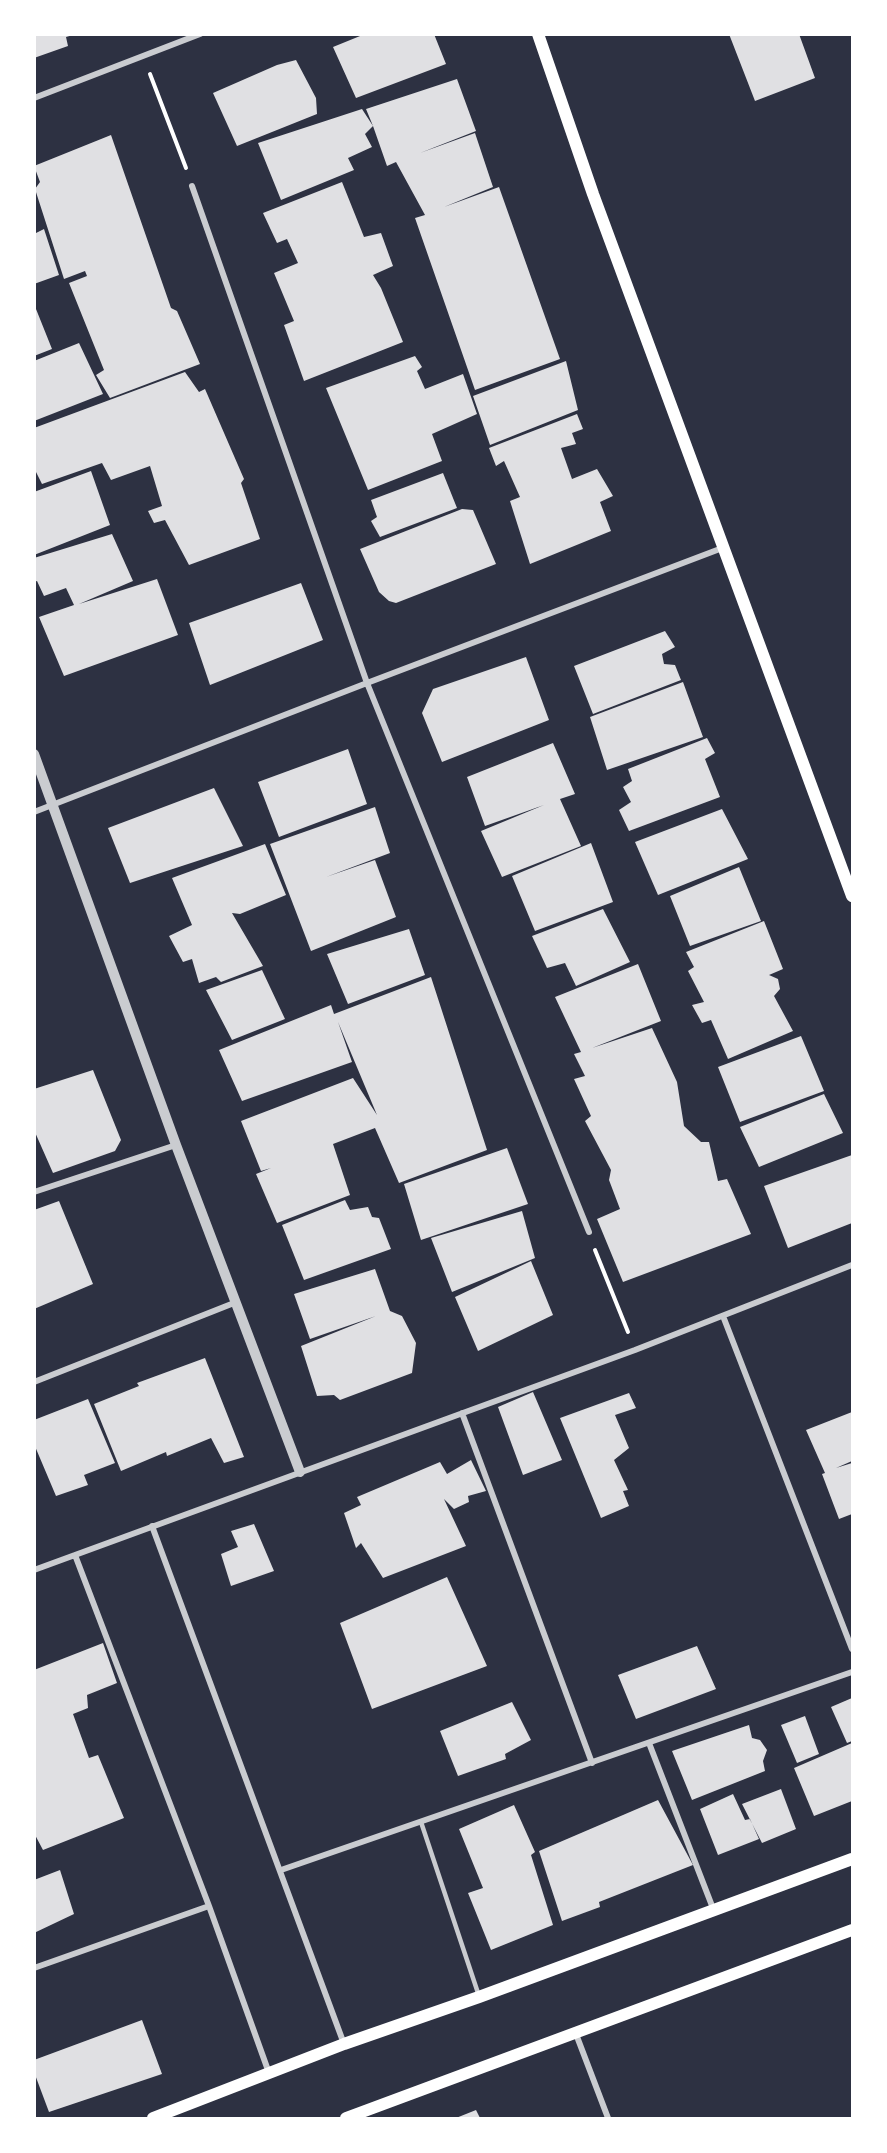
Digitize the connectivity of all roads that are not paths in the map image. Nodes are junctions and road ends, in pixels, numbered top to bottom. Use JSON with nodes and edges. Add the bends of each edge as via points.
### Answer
{"nodes":[{"id":1,"x":200,"y":34,"type":"edge"},
{"id":2,"x":538,"y":34,"type":"edge"},
{"id":3,"x":34,"y":98,"type":"edge"},
{"id":4,"x":192,"y":186,"type":"road end"},
{"id":5,"x":725,"y":547,"type":"junction"},
{"id":6,"x":366,"y":683,"type":"junction"},
{"id":7,"x":34,"y":754,"type":"edge"},
{"id":8,"x":52,"y":804,"type":"junction"},
{"id":9,"x":34,"y":812,"type":"edge"},
{"id":10,"x":852,"y":896,"type":"edge"},
{"id":11,"x":176,"y":1145,"type":"junction"},
{"id":12,"x":34,"y":1192,"type":"edge"},
{"id":13,"x":589,"y":1232,"type":"road end"},
{"id":14,"x":852,"y":1265,"type":"edge"},
{"id":15,"x":234,"y":1303,"type":"junction"},
{"id":16,"x":723,"y":1316,"type":"junction"},
{"id":17,"x":34,"y":1382,"type":"edge"},
{"id":18,"x":462,"y":1413,"type":"junction"},
{"id":19,"x":300,"y":1472,"type":"junction"},
{"id":20,"x":152,"y":1526,"type":"junction"},
{"id":21,"x":75,"y":1555,"type":"junction"},
{"id":22,"x":34,"y":1570,"type":"edge"},
{"id":23,"x":852,"y":1649,"type":"edge"},
{"id":24,"x":852,"y":1672,"type":"edge"},
{"id":25,"x":649,"y":1743,"type":"junction"},
{"id":26,"x":592,"y":1763,"type":"junction"},
{"id":27,"x":421,"y":1822,"type":"junction"},
{"id":28,"x":852,"y":1859,"type":"edge"},
{"id":29,"x":281,"y":1870,"type":"junction"},
{"id":30,"x":209,"y":1906,"type":"junction"},
{"id":31,"x":714,"y":1911,"type":"junction"},
{"id":32,"x":852,"y":1930,"type":"edge"},
{"id":33,"x":34,"y":1968,"type":"edge"},
{"id":34,"x":479,"y":1997,"type":"junction"},
{"id":35,"x":576,"y":2034,"type":"junction"},
{"id":36,"x":344,"y":2044,"type":"junction"},
{"id":37,"x":269,"y":2073,"type":"junction"},
{"id":38,"x":153,"y":2118,"type":"edge"},
{"id":39,"x":346,"y":2118,"type":"edge"},
{"id":40,"x":608,"y":2118,"type":"edge"}],
"edges":[{"from":1,"to":3,"type":"street"},
{"from":2,"to":5,"type":"main road","via":[[593,194]]},
{"from":4,"to":6,"type":"street"},
{"from":5,"to":6,"type":"street"},
{"from":5,"to":10,"type":"main road"},
{"from":6,"to":8,"type":"street"},
{"from":6,"to":13,"type":"street"},
{"from":7,"to":8,"type":"street"},
{"from":8,"to":9,"type":"street"},
{"from":8,"to":11,"type":"street"},
{"from":11,"to":12,"type":"street"},
{"from":11,"to":15,"type":"street"},
{"from":14,"to":16,"type":"street"},
{"from":15,"to":17,"type":"street"},
{"from":15,"to":19,"type":"street"},
{"from":16,"to":18,"type":"street"},
{"from":16,"to":23,"type":"street"},
{"from":18,"to":19,"type":"street"},
{"from":18,"to":26,"type":"street"},
{"from":19,"to":20,"type":"street"},
{"from":20,"to":21,"type":"street"},
{"from":20,"to":29,"type":"street"},
{"from":21,"to":22,"type":"street"},
{"from":21,"to":30,"type":"street"},
{"from":24,"to":25,"type":"street"},
{"from":25,"to":26,"type":"street"},
{"from":25,"to":31,"type":"street"},
{"from":26,"to":27,"type":"street"},
{"from":27,"to":29,"type":"street"},
{"from":27,"to":34,"type":"lane"},
{"from":28,"to":31,"type":"main road"},
{"from":29,"to":36,"type":"street"},
{"from":30,"to":33,"type":"street"},
{"from":30,"to":37,"type":"street"},
{"from":31,"to":34,"type":"main road"},
{"from":32,"to":35,"type":"main road"},
{"from":34,"to":36,"type":"main road"},
{"from":35,"to":39,"type":"main road"},
{"from":35,"to":40,"type":"street"},
{"from":36,"to":37,"type":"main road"},
{"from":37,"to":38,"type":"main road"}]}
